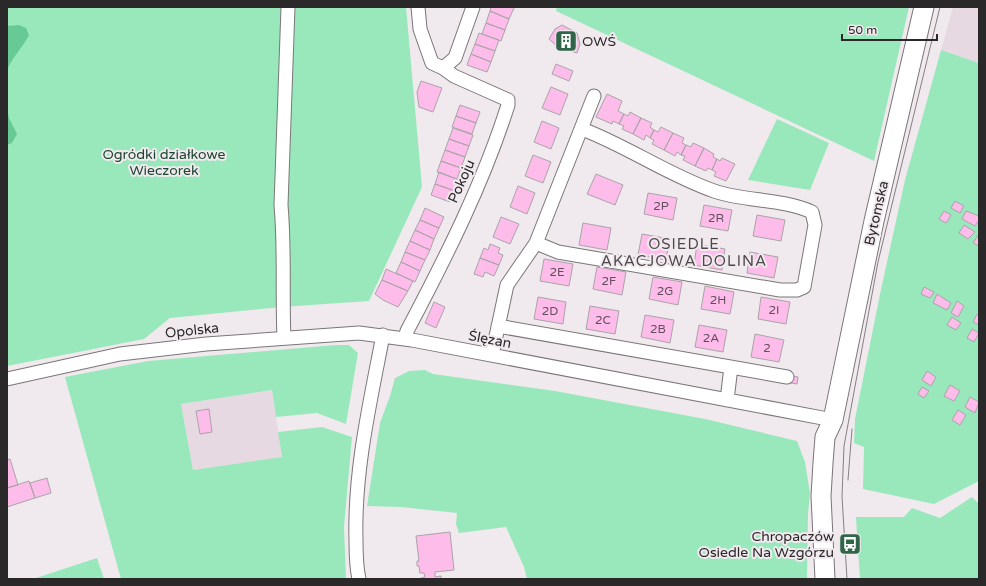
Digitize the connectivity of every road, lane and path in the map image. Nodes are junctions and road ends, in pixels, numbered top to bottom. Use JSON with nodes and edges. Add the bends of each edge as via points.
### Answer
{"nodes":[{"id":1,"x":288,"y":7,"type":"edge"},
{"id":2,"x":418,"y":7,"type":"edge"},
{"id":3,"x":473,"y":7,"type":"edge"},
{"id":4,"x":924,"y":7,"type":"edge"},
{"id":5,"x":443,"y":68,"type":"junction"},
{"id":6,"x":594,"y":96,"type":"dead end"},
{"id":7,"x":582,"y":128,"type":"junction"},
{"id":8,"x":536,"y":242,"type":"junction"},
{"id":9,"x":498,"y":326,"type":"junction"},
{"id":10,"x":383,"y":335,"type":"junction"},
{"id":11,"x":284,"y":338,"type":"junction"},
{"id":12,"x":405,"y":339,"type":"junction"},
{"id":13,"x":492,"y":355,"type":"junction"},
{"id":14,"x":731,"y":367,"type":"junction"},
{"id":15,"x":787,"y":377,"type":"dead end"},
{"id":16,"x":7,"y":379,"type":"edge"},
{"id":17,"x":727,"y":400,"type":"junction"},
{"id":18,"x":833,"y":420,"type":"junction"},
{"id":19,"x":359,"y":579,"type":"edge"},
{"id":20,"x":825,"y":579,"type":"edge"},
{"id":21,"x":836,"y":579,"type":"edge"}],
"edges":[{"from":1,"to":11,"type":"street","via":[[282,205]]},
{"from":2,"to":5,"type":"street","name":"Pokoju","via":[[420,30],[432,62]]},
{"from":3,"to":5,"type":"street","via":[[455,58]]},
{"from":4,"to":18,"type":"main road","name":"Bytomska","via":[[874,221]]},
{"from":5,"to":12,"type":"street","name":"Pokoju","via":[[454,76],[508,100],[508,105],[495,146]]},
{"from":6,"to":7,"type":"street"},
{"from":7,"to":8,"type":"street"},
{"from":7,"to":8,"type":"street","via":[[716,192],[797,206],[812,212],[815,225],[804,287],[780,290],[647,268],[558,252]]},
{"from":8,"to":9,"type":"street","via":[[507,285]]},
{"from":9,"to":13,"type":"street"},
{"from":9,"to":14,"type":"street"},
{"from":10,"to":11,"type":"street","name":"Opolska","via":[[359,333]]},
{"from":10,"to":12,"type":"street","name":"Ślęzan"},
{"from":10,"to":19,"type":"street","via":[[364,434],[356,509],[356,563]]},
{"from":11,"to":16,"type":"street","name":"Opolska","via":[[120,354]]},
{"from":12,"to":13,"type":"street","name":"Ślęzan"},
{"from":13,"to":17,"type":"street","name":"Ślęzan"},
{"from":14,"to":15,"type":"street"},
{"from":14,"to":17,"type":"street"},
{"from":17,"to":18,"type":"street","name":"Ślęzan"},
{"from":18,"to":20,"type":"main road","name":"Bytomska","via":[[825,437],[821,496]]},
{"from":18,"to":21,"type":"main road","name":"Bytomska","via":[[837,431],[833,493]]}]}
